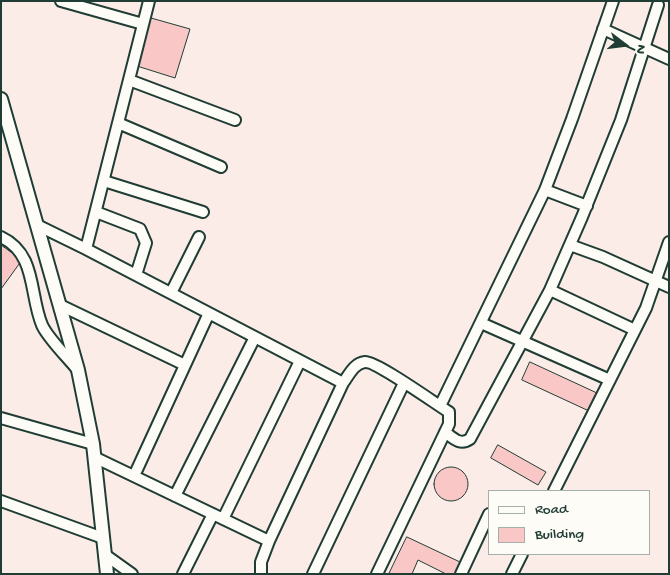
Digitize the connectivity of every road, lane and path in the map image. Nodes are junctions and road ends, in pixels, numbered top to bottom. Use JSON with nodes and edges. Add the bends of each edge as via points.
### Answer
{"nodes":[{"id":1,"x":61,"y":1,"type":"edge"},
{"id":2,"x":148,"y":1,"type":"edge"},
{"id":3,"x":612,"y":1,"type":"edge"},
{"id":4,"x":658,"y":5,"type":"dead end"},
{"id":5,"x":143,"y":24,"type":"junction"},
{"id":6,"x":603,"y":29,"type":"junction"},
{"id":7,"x":644,"y":47,"type":"junction"},
{"id":8,"x":669,"y":58,"type":"edge"},
{"id":9,"x":129,"y":80,"type":"junction"},
{"id":10,"x":1,"y":99,"type":"edge"},
{"id":11,"x":235,"y":120,"type":"dead end"},
{"id":12,"x":118,"y":123,"type":"junction"},
{"id":13,"x":222,"y":168,"type":"dead end"},
{"id":14,"x":104,"y":181,"type":"junction"},
{"id":15,"x":545,"y":190,"type":"junction"},
{"id":16,"x":586,"y":206,"type":"junction"},
{"id":17,"x":96,"y":212,"type":"junction"},
{"id":18,"x":203,"y":212,"type":"dead end"},
{"id":19,"x":37,"y":225,"type":"junction"},
{"id":20,"x":1,"y":237,"type":"edge"},
{"id":21,"x":198,"y":237,"type":"dead end"},
{"id":22,"x":669,"y":242,"type":"edge"},
{"id":23,"x":570,"y":246,"type":"junction"},
{"id":24,"x":86,"y":249,"type":"junction"},
{"id":25,"x":136,"y":275,"type":"junction"},
{"id":26,"x":655,"y":281,"type":"junction"},
{"id":27,"x":669,"y":287,"type":"edge"},
{"id":28,"x":550,"y":290,"type":"junction"},
{"id":29,"x":171,"y":293,"type":"junction"},
{"id":30,"x":60,"y":305,"type":"junction"},
{"id":31,"x":209,"y":313,"type":"junction"},
{"id":32,"x":481,"y":323,"type":"junction"},
{"id":33,"x":635,"y":330,"type":"junction"},
{"id":34,"x":255,"y":337,"type":"junction"},
{"id":35,"x":521,"y":342,"type":"junction"},
{"id":36,"x":300,"y":361,"type":"junction"},
{"id":37,"x":185,"y":365,"type":"junction"},
{"id":38,"x":78,"y":370,"type":"junction"},
{"id":39,"x":610,"y":380,"type":"junction"},
{"id":40,"x":344,"y":383,"type":"junction"},
{"id":41,"x":404,"y":383,"type":"junction"},
{"id":42,"x":440,"y":406,"type":"junction"},
{"id":43,"x":1,"y":418,"type":"edge"},
{"id":44,"x":445,"y":432,"type":"junction"},
{"id":45,"x":94,"y":450,"type":"junction"},
{"id":46,"x":134,"y":476,"type":"junction"},
{"id":47,"x":555,"y":490,"type":"edge"},
{"id":48,"x":175,"y":496,"type":"junction"},
{"id":49,"x":1,"y":501,"type":"edge"},
{"id":50,"x":213,"y":514,"type":"junction"},
{"id":51,"x":488,"y":516,"type":"edge"},
{"id":52,"x":223,"y":519,"type":"junction"},
{"id":53,"x":103,"y":538,"type":"junction"},
{"id":54,"x":269,"y":541,"type":"junction"},
{"id":55,"x":104,"y":554,"type":"junction"},
{"id":56,"x":522,"y":555,"type":"edge"},
{"id":57,"x":106,"y":574,"type":"edge"},
{"id":58,"x":132,"y":574,"type":"edge"},
{"id":59,"x":183,"y":574,"type":"edge"},
{"id":60,"x":261,"y":574,"type":"edge"},
{"id":61,"x":313,"y":574,"type":"edge"},
{"id":62,"x":377,"y":574,"type":"edge"},
{"id":63,"x":460,"y":574,"type":"edge"},
{"id":64,"x":512,"y":574,"type":"edge"}],
"edges":[{"from":1,"to":5,"type":"street"},
{"from":2,"to":5,"type":"street"},
{"from":3,"to":6,"type":"street"},
{"from":4,"to":7,"type":"street"},
{"from":5,"to":9,"type":"street"},
{"from":6,"to":7,"type":"street"},
{"from":6,"to":15,"type":"street"},
{"from":7,"to":8,"type":"street"},
{"from":7,"to":16,"type":"street","via":[[621,120]]},
{"from":9,"to":11,"type":"street"},
{"from":9,"to":12,"type":"street"},
{"from":10,"to":19,"type":"street"},
{"from":12,"to":13,"type":"street"},
{"from":12,"to":14,"type":"street"},
{"from":14,"to":17,"type":"street"},
{"from":14,"to":18,"type":"street"},
{"from":15,"to":16,"type":"street"},
{"from":15,"to":32,"type":"street"},
{"from":16,"to":23,"type":"street"},
{"from":17,"to":24,"type":"street"},
{"from":17,"to":25,"type":"street","via":[[140,229],[146,243]]},
{"from":19,"to":24,"type":"street"},
{"from":19,"to":30,"type":"street"},
{"from":20,"to":38,"type":"street","via":[[18,249],[27,264],[43,327]]},
{"from":21,"to":29,"type":"street"},
{"from":22,"to":26,"type":"street"},
{"from":23,"to":26,"type":"street"},
{"from":23,"to":28,"type":"street"},
{"from":24,"to":25,"type":"street"},
{"from":25,"to":29,"type":"street"},
{"from":26,"to":27,"type":"street"},
{"from":26,"to":33,"type":"street"},
{"from":28,"to":33,"type":"street"},
{"from":28,"to":35,"type":"street"},
{"from":29,"to":31,"type":"street"},
{"from":30,"to":37,"type":"street"},
{"from":30,"to":38,"type":"street"},
{"from":31,"to":34,"type":"street"},
{"from":31,"to":37,"type":"street"},
{"from":32,"to":35,"type":"street"},
{"from":32,"to":42,"type":"street"},
{"from":33,"to":39,"type":"street"},
{"from":34,"to":36,"type":"street"},
{"from":34,"to":48,"type":"street"},
{"from":35,"to":39,"type":"street"},
{"from":35,"to":44,"type":"street","via":[[470,439],[459,443]]},
{"from":36,"to":40,"type":"street"},
{"from":36,"to":52,"type":"street"},
{"from":37,"to":46,"type":"street"},
{"from":38,"to":45,"type":"street"},
{"from":39,"to":47,"type":"street"},
{"from":40,"to":41,"type":"street","via":[[354,367],[371,362]]},
{"from":40,"to":54,"type":"street"},
{"from":41,"to":42,"type":"street"},
{"from":41,"to":61,"type":"street"},
{"from":42,"to":44,"type":"street","via":[[449,412],[450,417]]},
{"from":43,"to":45,"type":"street"},
{"from":44,"to":62,"type":"street"},
{"from":45,"to":46,"type":"street"},
{"from":45,"to":53,"type":"street"},
{"from":46,"to":48,"type":"street"},
{"from":48,"to":50,"type":"street"},
{"from":49,"to":53,"type":"street"},
{"from":50,"to":52,"type":"street"},
{"from":50,"to":59,"type":"street"},
{"from":51,"to":63,"type":"street"},
{"from":52,"to":54,"type":"street"},
{"from":53,"to":55,"type":"street"},
{"from":54,"to":60,"type":"street","via":[[261,562]]},
{"from":55,"to":57,"type":"street"},
{"from":55,"to":58,"type":"street"},
{"from":56,"to":64,"type":"street"}]}
